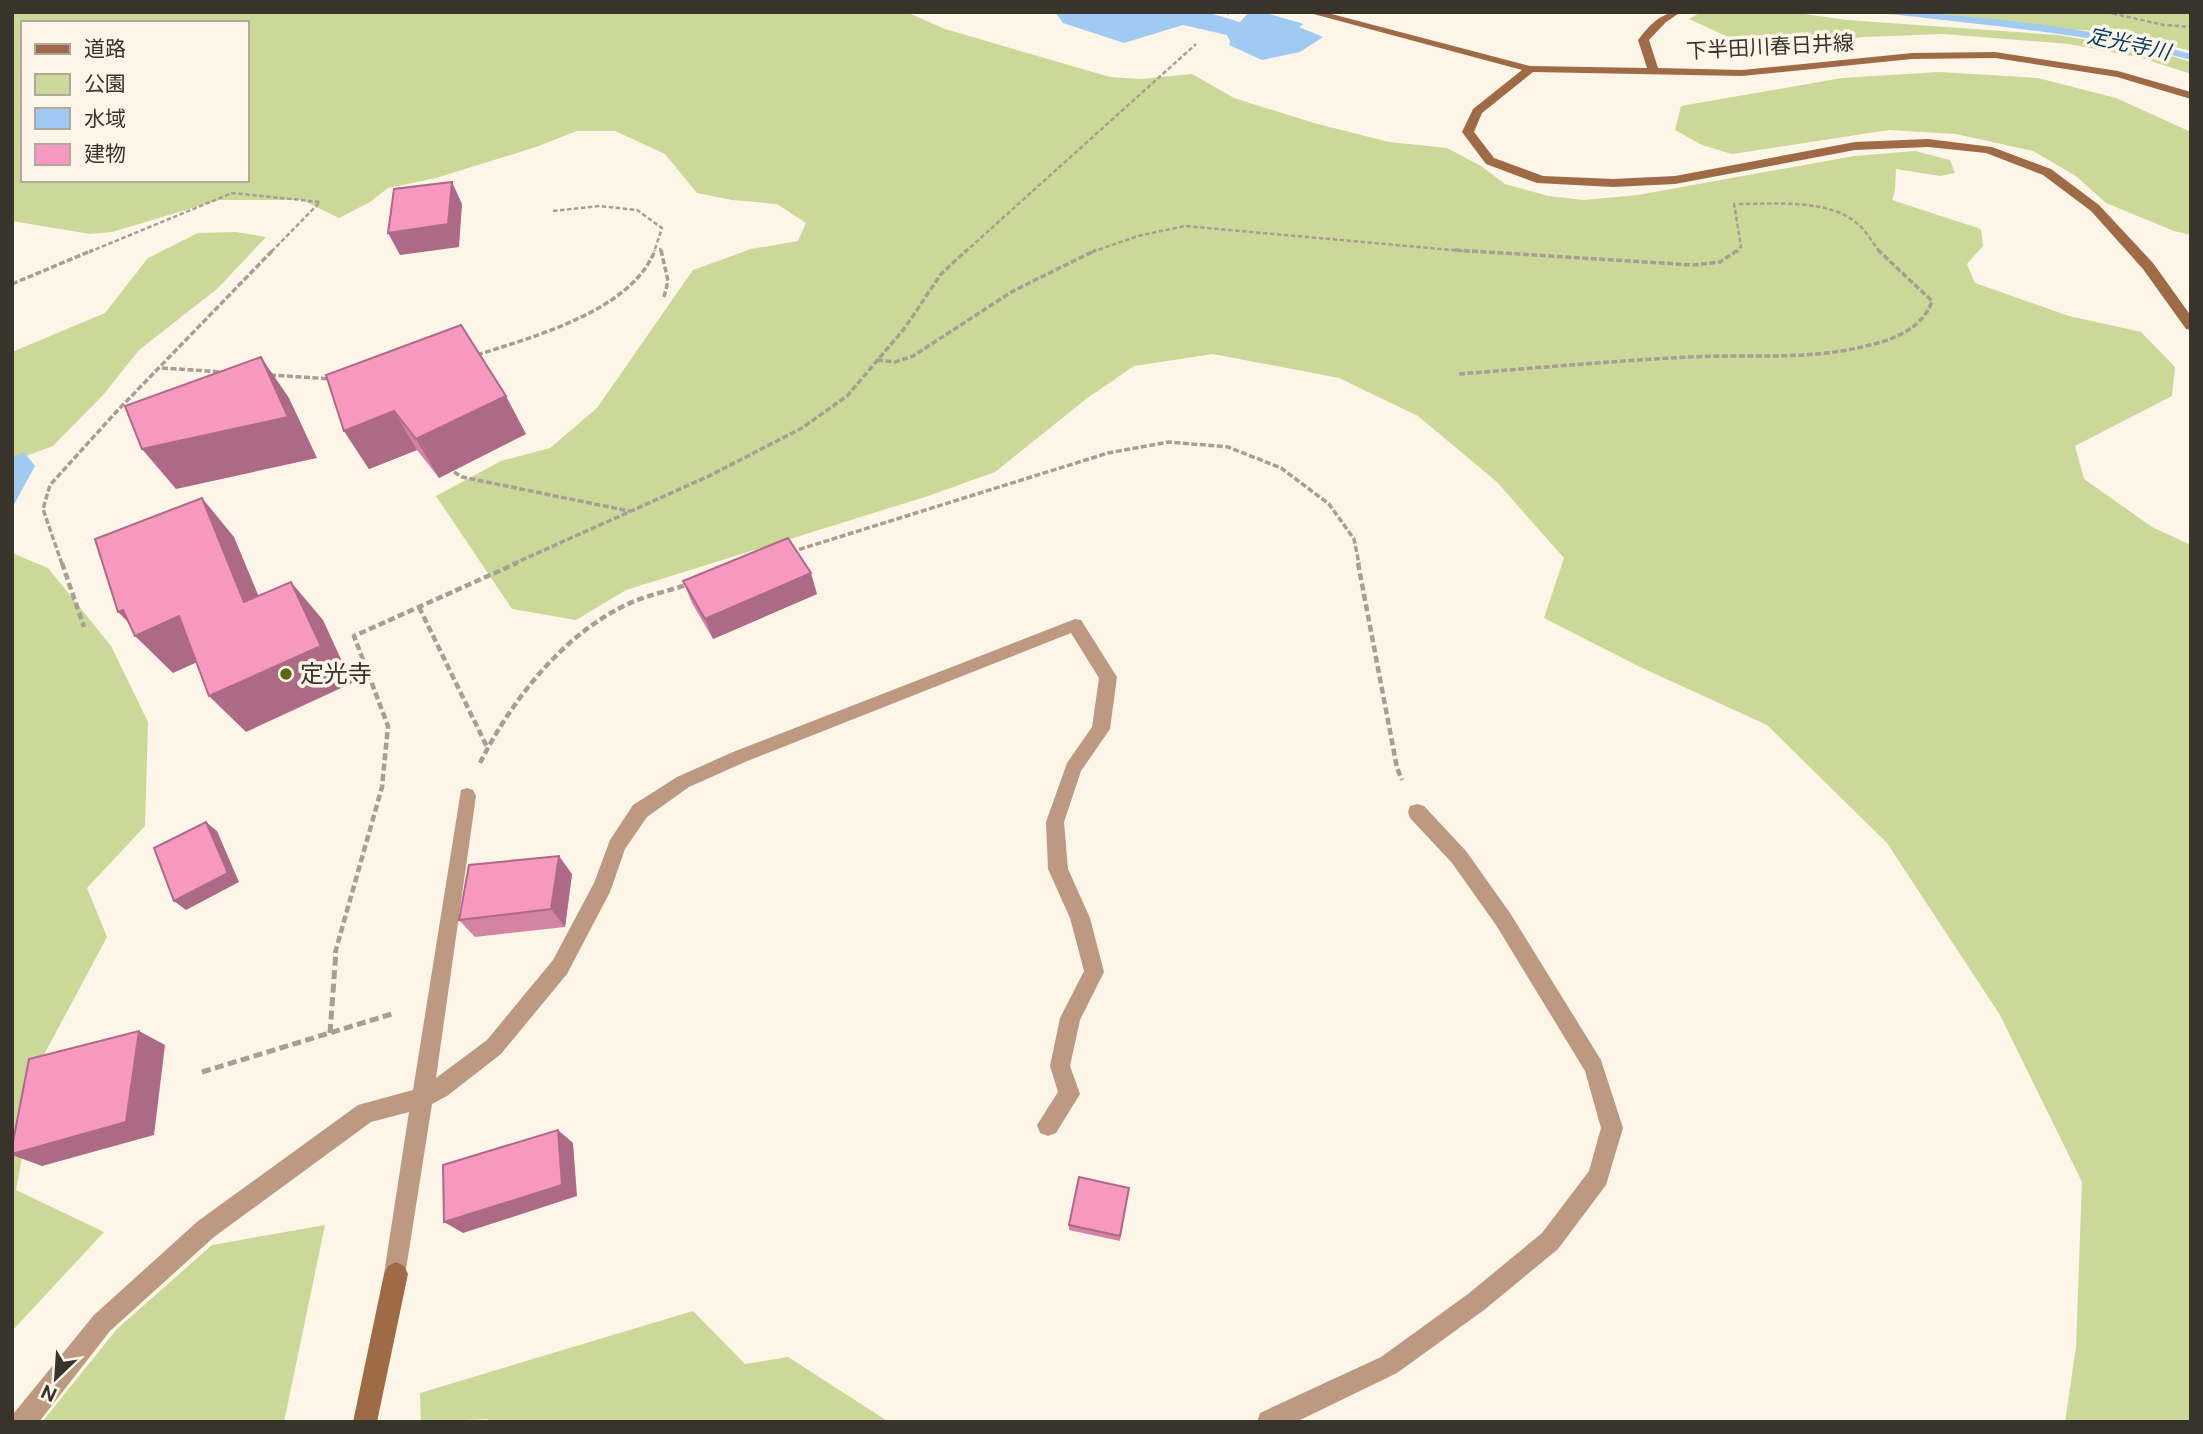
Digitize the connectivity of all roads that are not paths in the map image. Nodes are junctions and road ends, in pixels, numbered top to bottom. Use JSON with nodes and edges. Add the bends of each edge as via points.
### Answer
{"nodes":[{"id":1,"x":1311,"y":12,"type":"edge"},
{"id":2,"x":1676,"y":12,"type":"edge"},
{"id":3,"x":1530,"y":69,"type":"junction"},
{"id":4,"x":1654,"y":72,"type":"junction"},
{"id":5,"x":2191,"y":96,"type":"edge"},
{"id":6,"x":2191,"y":326,"type":"edge"},
{"id":7,"x":467,"y":796,"type":"road end"},
{"id":8,"x":1417,"y":812,"type":"road end"},
{"id":9,"x":422,"y":1098,"type":"junction"},
{"id":10,"x":1048,"y":1125,"type":"dead end"},
{"id":11,"x":396,"y":1274,"type":"joint"},
{"id":12,"x":23,"y":1422,"type":"edge"},
{"id":13,"x":365,"y":1422,"type":"edge"},
{"id":14,"x":1269,"y":1422,"type":"edge"}],
"edges":[{"from":1,"to":3,"type":"street","name":"下半田川春日井線"},
{"from":2,"to":4,"type":"street","via":[[1643,40]]},
{"from":3,"to":4,"type":"street","name":"下半田川春日井線"},
{"from":3,"to":6,"type":"street","via":[[1477,111],[1468,132],[1490,160],[1541,180],[1613,183],[1686,178],[1855,146],[1928,143],[1988,150],[2047,172],[2095,208],[2148,266]]},
{"from":4,"to":5,"type":"street","name":"下半田川春日井線","via":[[1742,73],[1912,56],[1995,55],[2118,74]]},
{"from":7,"to":9,"type":"lane"},
{"from":8,"to":14,"type":"lane","via":[[1459,857],[1503,919],[1594,1067],[1612,1128],[1598,1177],[1550,1241],[1389,1365]]},
{"from":9,"to":10,"type":"lane","via":[[495,1047],[535,1001],[582,928],[617,846],[640,811],[683,782],[739,757],[1075,625],[1108,677],[1101,729],[1073,768],[1055,822],[1058,869],[1080,918],[1094,972],[1070,1018],[1060,1066],[1069,1094]]},
{"from":9,"to":11,"type":"lane"},
{"from":9,"to":12,"type":"lane","via":[[366,1113],[205,1229],[102,1323]]},
{"from":11,"to":13,"type":"street"}]}
